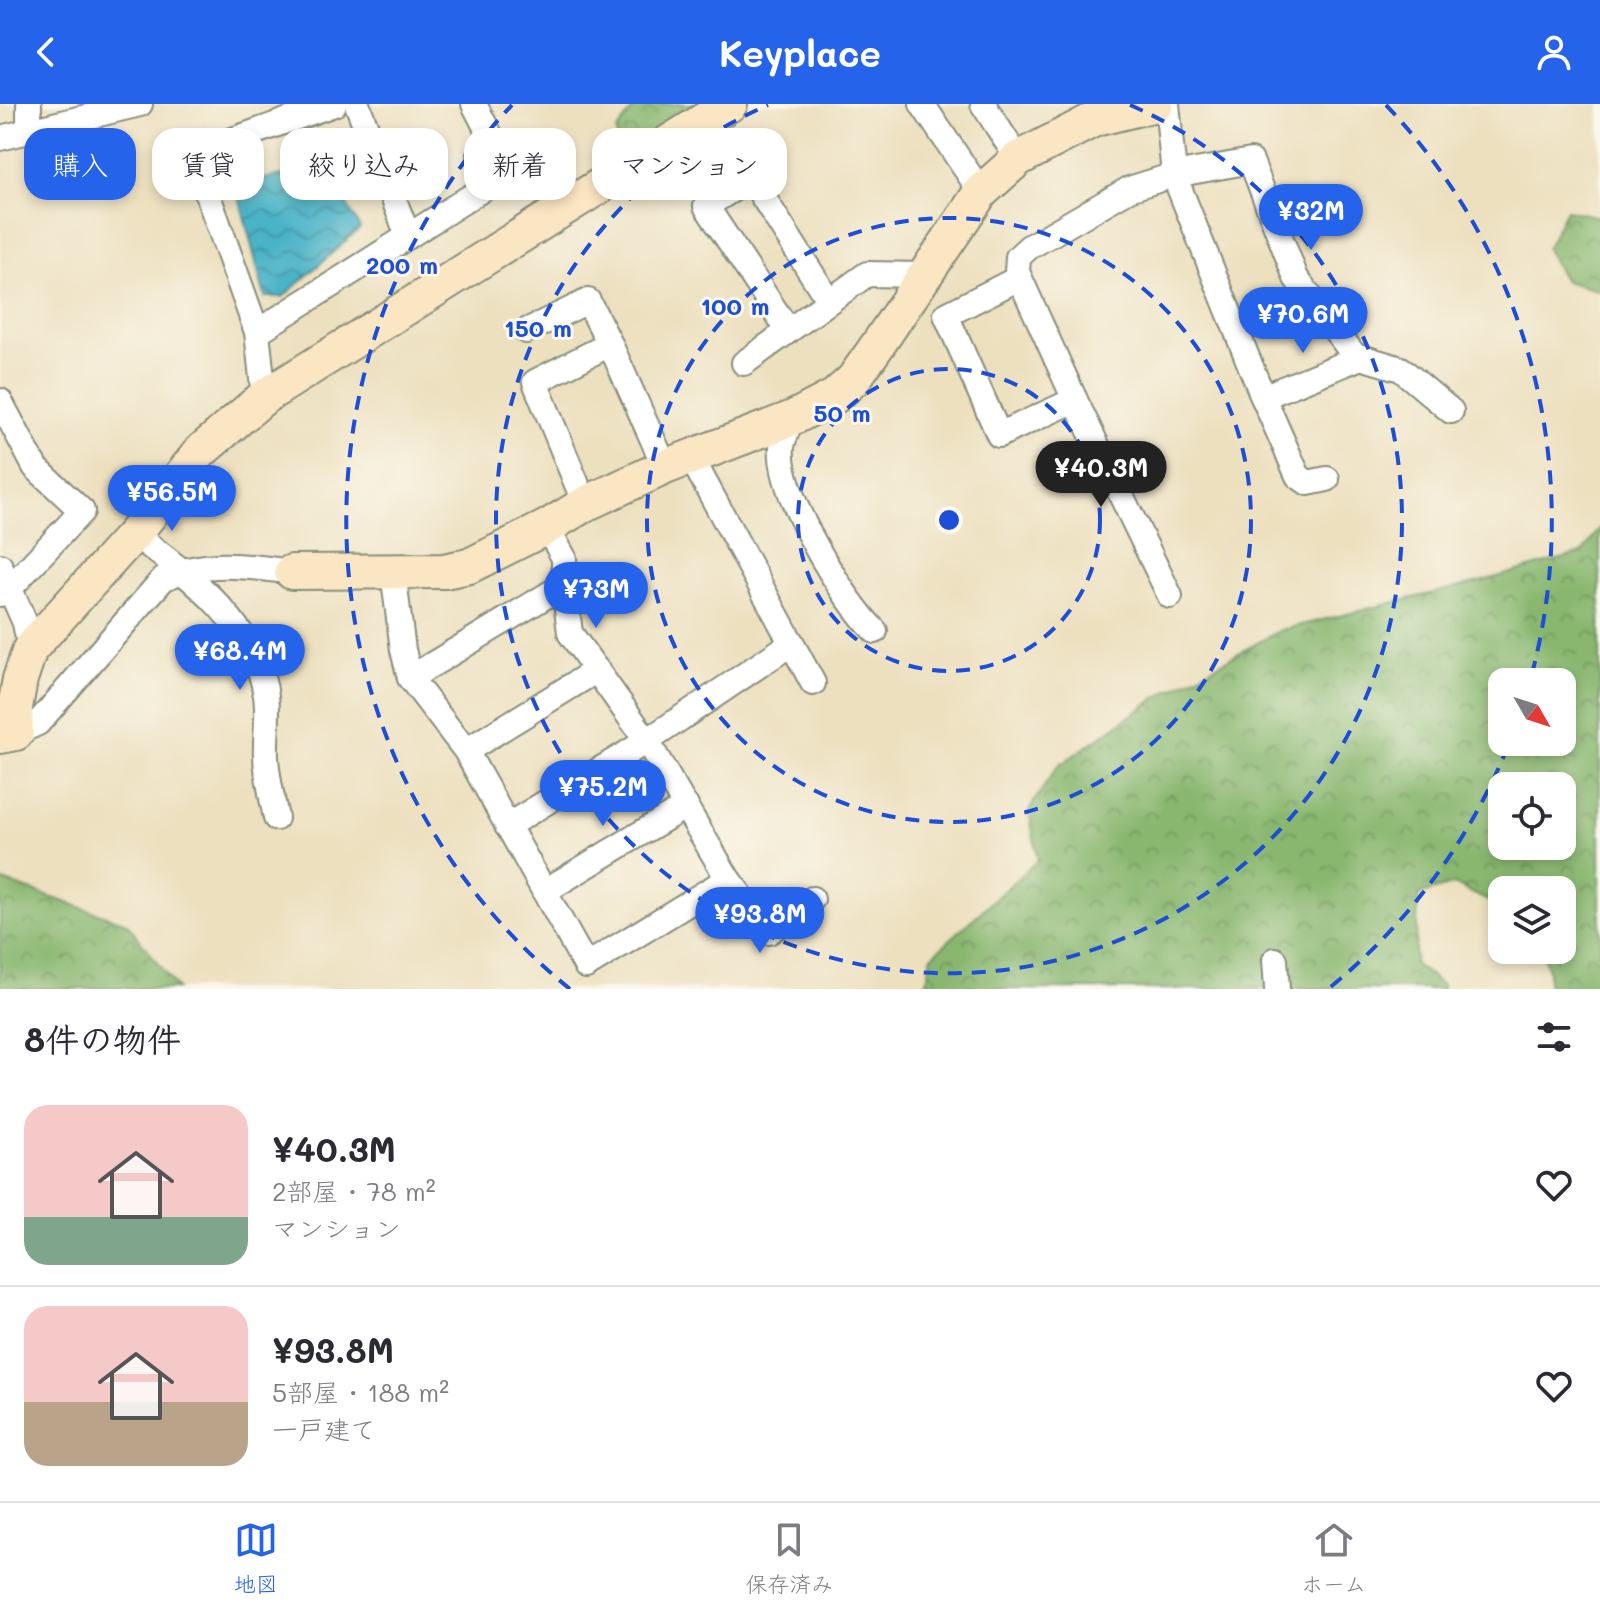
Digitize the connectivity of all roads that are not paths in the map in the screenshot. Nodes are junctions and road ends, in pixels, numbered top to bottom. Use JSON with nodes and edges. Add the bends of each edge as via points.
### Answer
{"nodes":[{"id":1,"x":29,"y":104,"type":"edge"},
{"id":2,"x":334,"y":104,"type":"edge"},
{"id":3,"x":357,"y":104,"type":"edge"},
{"id":4,"x":474,"y":104,"type":"edge"},
{"id":5,"x":730,"y":104,"type":"edge"},
{"id":6,"x":922,"y":104,"type":"edge"},
{"id":7,"x":983,"y":104,"type":"edge"},
{"id":8,"x":1156,"y":104,"type":"edge"},
{"id":9,"x":1167,"y":104,"type":"edge"},
{"id":10,"x":133,"y":105,"type":"edge"},
{"id":11,"x":29,"y":128,"type":"edge"},
{"id":12,"x":37,"y":128,"type":"edge"},
{"id":13,"x":24,"y":131,"type":"edge"},
{"id":14,"x":0,"y":138,"type":"edge"},
{"id":15,"x":1018,"y":159,"type":"junction"},
{"id":16,"x":1174,"y":175,"type":"junction"},
{"id":17,"x":981,"y":192,"type":"junction"},
{"id":18,"x":408,"y":236,"type":"junction"},
{"id":19,"x":924,"y":275,"type":"junction"},
{"id":20,"x":1019,"y":278,"type":"junction"},
{"id":21,"x":829,"y":301,"type":"junction"},
{"id":22,"x":788,"y":330,"type":"junction"},
{"id":23,"x":526,"y":331,"type":"dead end"},
{"id":24,"x":257,"y":332,"type":"junction"},
{"id":25,"x":610,"y":344,"type":"junction"},
{"id":26,"x":1361,"y":357,"type":"junction"},
{"id":27,"x":744,"y":363,"type":"dead end"},
{"id":28,"x":264,"y":397,"type":"junction"},
{"id":29,"x":1263,"y":397,"type":"junction"},
{"id":30,"x":1075,"y":400,"type":"junction"},
{"id":31,"x":0,"y":401,"type":"edge"},
{"id":32,"x":1451,"y":411,"type":"dead end"},
{"id":33,"x":793,"y":418,"type":"junction"},
{"id":34,"x":678,"y":462,"type":"junction"},
{"id":35,"x":1327,"y":479,"type":"dead end"},
{"id":36,"x":585,"y":504,"type":"junction"},
{"id":37,"x":547,"y":527,"type":"junction"},
{"id":38,"x":134,"y":534,"type":"junction"},
{"id":39,"x":181,"y":570,"type":"junction"},
{"id":40,"x":292,"y":572,"type":"joint"},
{"id":41,"x":393,"y":572,"type":"junction"},
{"id":42,"x":4,"y":582,"type":"edge"},
{"id":43,"x":564,"y":585,"type":"junction"},
{"id":44,"x":1170,"y":596,"type":"dead end"},
{"id":45,"x":875,"y":631,"type":"dead end"},
{"id":46,"x":792,"y":643,"type":"junction"},
{"id":47,"x":30,"y":649,"type":"junction"},
{"id":48,"x":597,"y":670,"type":"junction"},
{"id":49,"x":410,"y":678,"type":"junction"},
{"id":50,"x":813,"y":683,"type":"dead end"},
{"id":51,"x":8,"y":734,"type":"edge"},
{"id":52,"x":647,"y":741,"type":"junction"},
{"id":53,"x":466,"y":751,"type":"junction"},
{"id":54,"x":686,"y":806,"type":"junction"},
{"id":55,"x":276,"y":818,"type":"dead end"},
{"id":56,"x":507,"y":826,"type":"junction"},
{"id":57,"x":728,"y":879,"type":"junction"},
{"id":58,"x":545,"y":891,"type":"junction"},
{"id":59,"x":812,"y":899,"type":"dead end"},
{"id":60,"x":1275,"y":960,"type":"dead end"},
{"id":61,"x":1277,"y":989,"type":"edge"}],
"edges":[{"from":1,"to":11,"type":"street"},
{"from":2,"to":24,"type":"street","via":[[193,154]]},
{"from":3,"to":18,"type":"street"},
{"from":4,"to":18,"type":"street","via":[[491,137],[480,153],[497,180]]},
{"from":5,"to":28,"type":"street"},
{"from":6,"to":17,"type":"street"},
{"from":7,"to":15,"type":"street"},
{"from":8,"to":15,"type":"street","via":[[1095,119]]},
{"from":9,"to":16,"type":"street"},
{"from":10,"to":12,"type":"street"},
{"from":13,"to":14,"type":"street"},
{"from":15,"to":17,"type":"street"},
{"from":16,"to":20,"type":"street","via":[[1129,189],[1029,247],[1018,257]]},
{"from":16,"to":26,"type":"street","via":[[1251,161],[1296,278],[1354,355]]},
{"from":16,"to":29,"type":"street"},
{"from":17,"to":19,"type":"street"},
{"from":18,"to":24,"type":"street"},
{"from":19,"to":21,"type":"street","via":[[867,274]]},
{"from":19,"to":33,"type":"street","via":[[853,380]]},
{"from":20,"to":30,"type":"street"},
{"from":20,"to":30,"type":"street","via":[[946,315],[999,435]]},
{"from":21,"to":22,"type":"street"},
{"from":21,"to":22,"type":"street","via":[[751,178],[706,206]]},
{"from":22,"to":27,"type":"street"},
{"from":23,"to":25,"type":"street","via":[[588,301]]},
{"from":24,"to":28,"type":"street"},
{"from":25,"to":34,"type":"street"},
{"from":25,"to":36,"type":"street","via":[[535,382]]},
{"from":26,"to":29,"type":"street"},
{"from":26,"to":32,"type":"street","via":[[1401,369]]},
{"from":28,"to":38,"type":"street","via":[[201,451]]},
{"from":29,"to":35,"type":"street","via":[[1298,476],[1308,483]]},
{"from":30,"to":44,"type":"street"},
{"from":31,"to":42,"type":"street","via":[[35,467],[82,511]]},
{"from":33,"to":34,"type":"street"},
{"from":33,"to":45,"type":"street","via":[[782,446],[785,476],[835,581]]},
{"from":34,"to":36,"type":"street"},
{"from":34,"to":46,"type":"street"},
{"from":36,"to":37,"type":"street"},
{"from":37,"to":41,"type":"street","via":[[469,566]]},
{"from":37,"to":43,"type":"street","via":[[564,558]]},
{"from":38,"to":39,"type":"street"},
{"from":38,"to":47,"type":"street"},
{"from":39,"to":40,"type":"street","via":[[239,565]]},
{"from":39,"to":51,"type":"street","via":[[163,579],[38,723]]},
{"from":39,"to":55,"type":"street","via":[[250,644],[266,695],[266,760]]},
{"from":40,"to":41,"type":"street"},
{"from":41,"to":49,"type":"street"},
{"from":42,"to":47,"type":"street","via":[[25,623]]},
{"from":43,"to":48,"type":"street","via":[[570,633]]},
{"from":43,"to":49,"type":"street"},
{"from":46,"to":50,"type":"street"},
{"from":46,"to":52,"type":"street"},
{"from":47,"to":51,"type":"street"},
{"from":48,"to":52,"type":"street"},
{"from":48,"to":53,"type":"street"},
{"from":49,"to":53,"type":"street"},
{"from":52,"to":54,"type":"street"},
{"from":52,"to":56,"type":"street"},
{"from":53,"to":56,"type":"street"},
{"from":54,"to":57,"type":"street"},
{"from":54,"to":58,"type":"street"},
{"from":56,"to":58,"type":"street"},
{"from":57,"to":58,"type":"street","via":[[586,966]]},
{"from":57,"to":59,"type":"street","via":[[769,932]]},
{"from":60,"to":61,"type":"street"}]}
